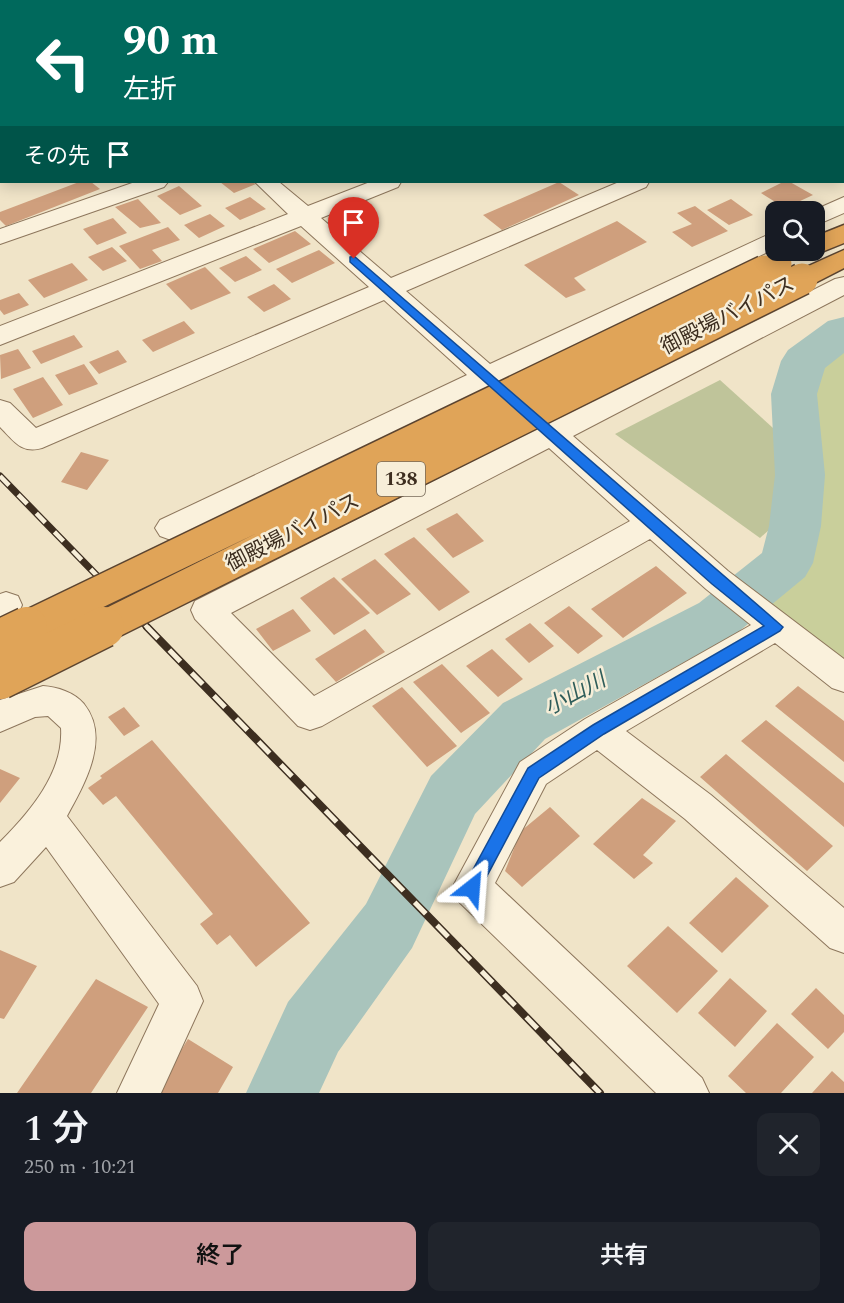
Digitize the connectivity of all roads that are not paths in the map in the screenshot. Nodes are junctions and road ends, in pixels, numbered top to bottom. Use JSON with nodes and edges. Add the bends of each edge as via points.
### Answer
{"nodes":[{"id":1,"x":149,"y":183,"type":"edge"},
{"id":2,"x":267,"y":183,"type":"edge"},
{"id":3,"x":387,"y":183,"type":"edge"},
{"id":4,"x":636,"y":183,"type":"edge"},
{"id":5,"x":115,"y":188,"type":"edge"},
{"id":6,"x":844,"y":204,"type":"edge"},
{"id":7,"x":825,"y":214,"type":"edge"},
{"id":8,"x":304,"y":215,"type":"junction"},
{"id":9,"x":844,"y":233,"type":"edge"},
{"id":10,"x":0,"y":237,"type":"edge"},
{"id":11,"x":825,"y":242,"type":"edge"},
{"id":12,"x":825,"y":258,"type":"edge"},
{"id":13,"x":844,"y":258,"type":"edge"},
{"id":14,"x":783,"y":261,"type":"edge"},
{"id":15,"x":785,"y":261,"type":"edge"},
{"id":16,"x":844,"y":285,"type":"edge"},
{"id":17,"x":387,"y":289,"type":"junction"},
{"id":18,"x":0,"y":336,"type":"edge"},
{"id":19,"x":487,"y":377,"type":"junction"},
{"id":20,"x":0,"y":410,"type":"edge"},
{"id":21,"x":551,"y":434,"type":"junction"},
{"id":22,"x":287,"y":474,"type":"junction"},
{"id":23,"x":314,"y":506,"type":"junction"},
{"id":24,"x":652,"y":523,"type":"junction"},
{"id":25,"x":171,"y":528,"type":"dead end"},
{"id":26,"x":343,"y":541,"type":"junction"},
{"id":27,"x":216,"y":554,"type":"tunnel mouth"},
{"id":28,"x":769,"y":622,"type":"junction"},
{"id":29,"x":1,"y":660,"type":"edge"},
{"id":30,"x":844,"y":678,"type":"edge"},
{"id":31,"x":0,"y":717,"type":"edge"},
{"id":32,"x":598,"y":730,"type":"junction"},
{"id":33,"x":46,"y":817,"type":"junction"},
{"id":34,"x":0,"y":869,"type":"edge"},
{"id":35,"x":844,"y":934,"type":"edge"},
{"id":36,"x":139,"y":1093,"type":"edge"},
{"id":37,"x":687,"y":1093,"type":"edge"}],
"edges":[{"from":1,"to":5,"type":"street"},
{"from":2,"to":8,"type":"street"},
{"from":3,"to":8,"type":"street"},
{"from":4,"to":17,"type":"street"},
{"from":5,"to":10,"type":"street"},
{"from":6,"to":7,"type":"street"},
{"from":8,"to":17,"type":"street"},
{"from":8,"to":18,"type":"street"},
{"from":9,"to":11,"type":"highway"},
{"from":12,"to":13,"type":"highway","name":"御殿場バイパス","number":"138"},
{"from":14,"to":19,"type":"street"},
{"from":15,"to":29,"type":"highway","name":"御殿場バイパス","number":"138","bridge":true},
{"from":16,"to":21,"type":"street"},
{"from":17,"to":19,"type":"street"},
{"from":17,"to":20,"type":"street","via":[[32,441]]},
{"from":19,"to":21,"type":"street"},
{"from":19,"to":22,"type":"street"},
{"from":21,"to":24,"type":"street"},
{"from":21,"to":26,"type":"street"},
{"from":22,"to":23,"type":"street"},
{"from":22,"to":25,"type":"street"},
{"from":23,"to":26,"type":"street"},
{"from":23,"to":27,"type":"street"},
{"from":24,"to":26,"type":"street","via":[[310,715],[207,610]]},
{"from":24,"to":28,"type":"street"},
{"from":28,"to":30,"type":"street"},
{"from":28,"to":32,"type":"street"},
{"from":31,"to":33,"type":"street","via":[[45,700],[60,704],[80,730],[71,768]]},
{"from":32,"to":35,"type":"street","via":[[698,807]]},
{"from":32,"to":37,"type":"street","via":[[533,773],[472,888]]},
{"from":33,"to":34,"type":"street"},
{"from":33,"to":36,"type":"street","via":[[182,1001]]}]}
